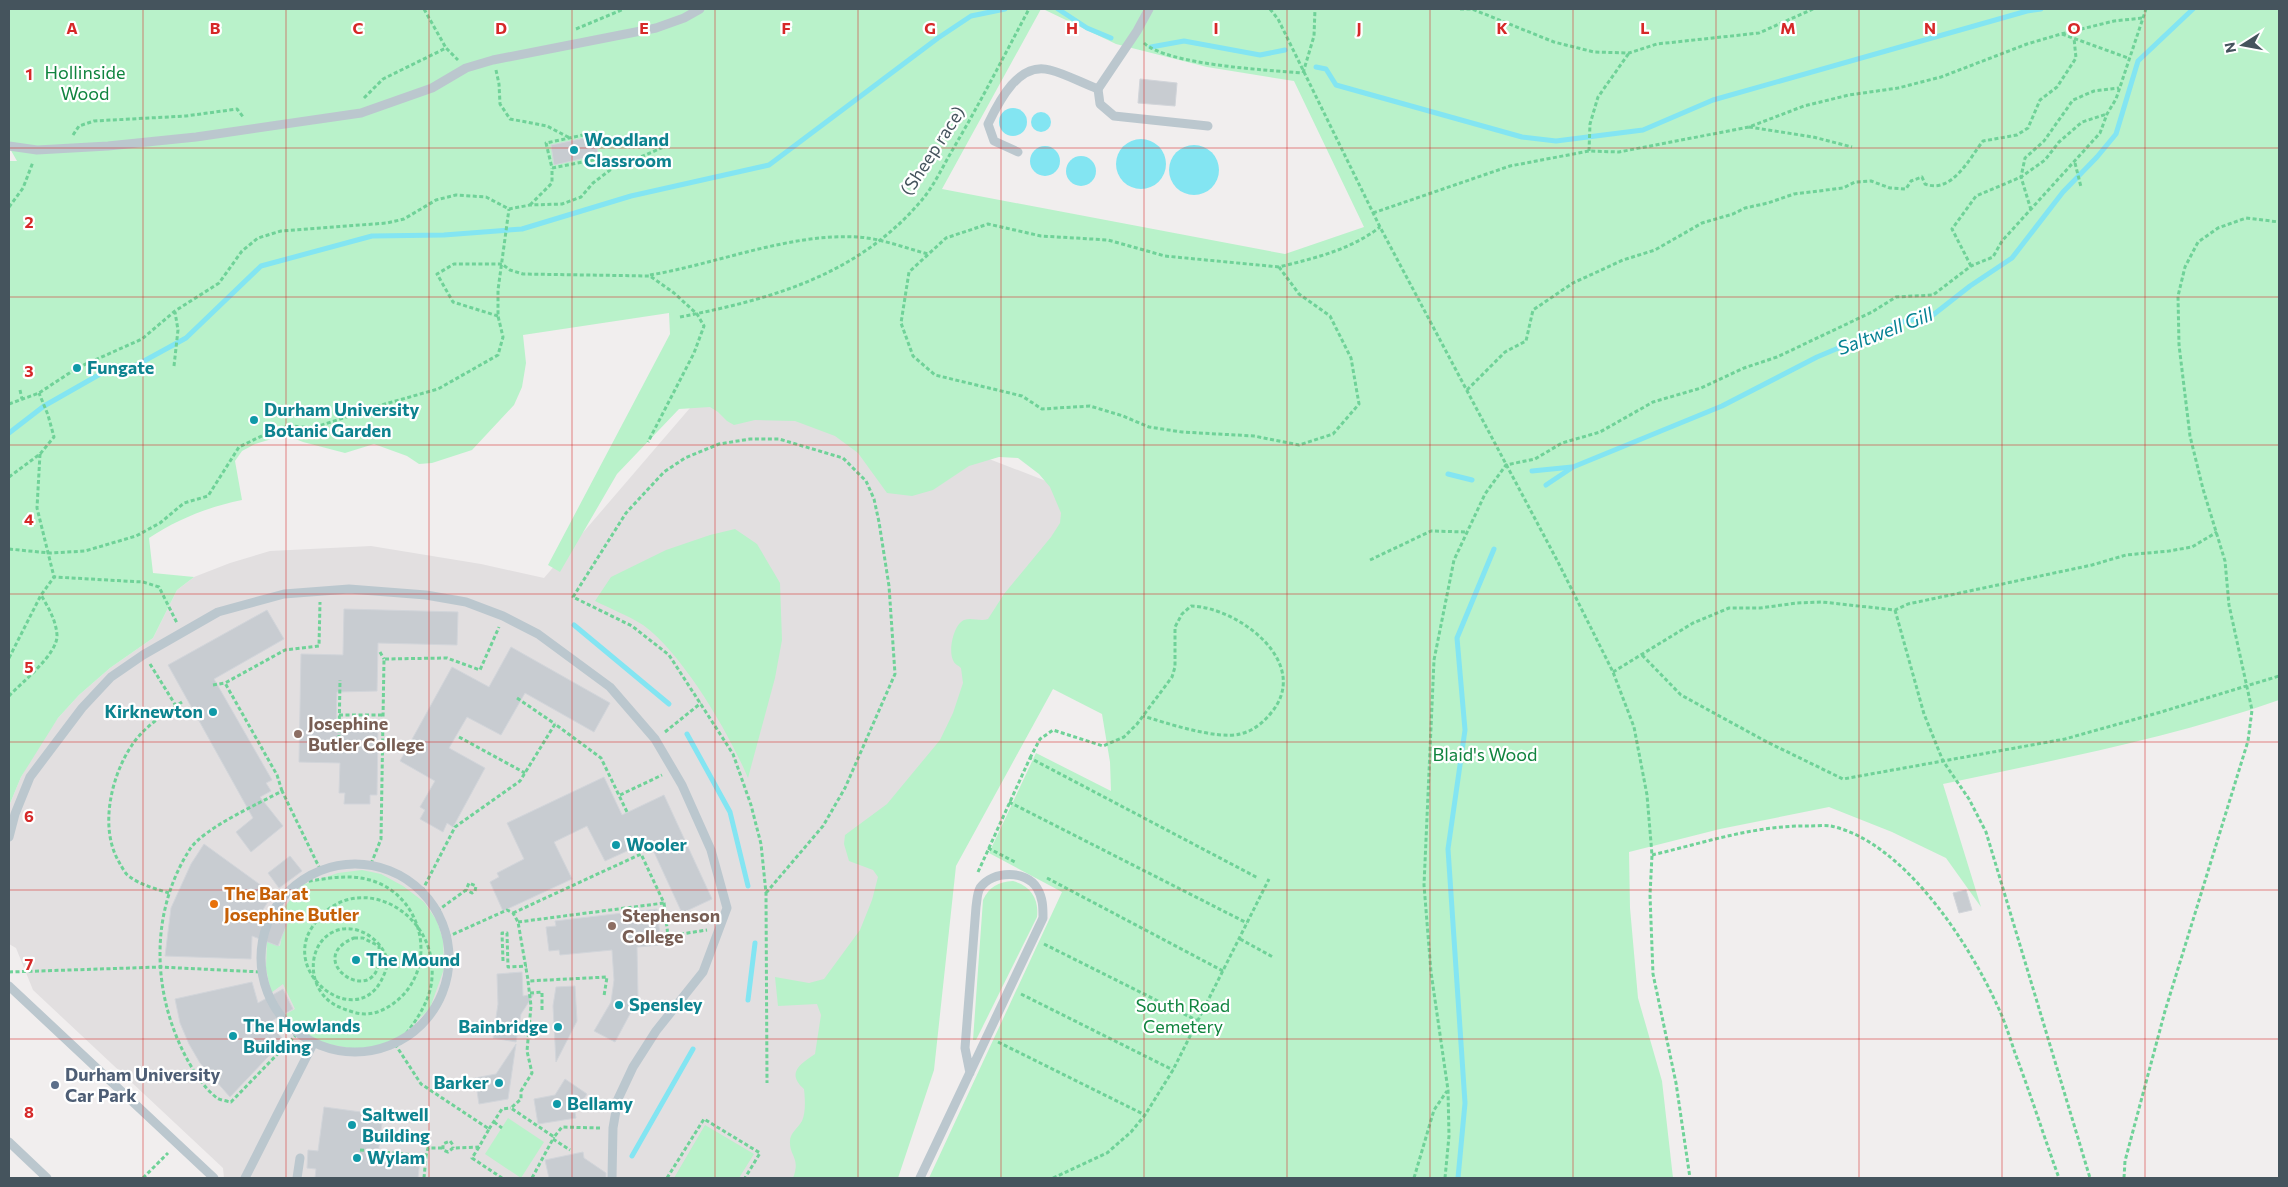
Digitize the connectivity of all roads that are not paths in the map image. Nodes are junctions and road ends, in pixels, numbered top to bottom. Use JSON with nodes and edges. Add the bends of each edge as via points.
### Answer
{"nodes":[{"id":1,"x":700,"y":9,"type":"edge"},
{"id":2,"x":1149,"y":9,"type":"edge"},
{"id":3,"x":1098,"y":89,"type":"junction"},
{"id":4,"x":1208,"y":126,"type":"dead end"},
{"id":5,"x":9,"y":146,"type":"edge"},
{"id":6,"x":1018,"y":152,"type":"dead end"},
{"id":7,"x":9,"y":837,"type":"edge"},
{"id":8,"x":9,"y":986,"type":"edge"},
{"id":9,"x":313,"y":1044,"type":"junction"},
{"id":10,"x":970,"y":1073,"type":"junction"},
{"id":11,"x":9,"y":1142,"type":"edge"},
{"id":12,"x":300,"y":1158,"type":"dead end"},
{"id":13,"x":47,"y":1178,"type":"edge"},
{"id":14,"x":214,"y":1178,"type":"edge"},
{"id":15,"x":245,"y":1178,"type":"edge"},
{"id":16,"x":298,"y":1178,"type":"edge"},
{"id":17,"x":612,"y":1178,"type":"edge"},
{"id":18,"x":920,"y":1178,"type":"edge"}],
"edges":[{"from":1,"to":5,"type":"lane","via":[[656,28],[466,68],[432,88],[362,113],[108,146],[37,150]]},
{"from":2,"to":3,"type":"lane"},
{"from":3,"to":4,"type":"lane","via":[[1100,104],[1114,116]]},
{"from":3,"to":6,"type":"lane","via":[[1049,69],[1036,68],[1022,73],[999,101],[988,124],[994,141]]},
{"from":7,"to":17,"type":"lane","via":[[30,777],[82,708],[111,677],[218,612],[284,594],[349,589],[426,595],[466,602],[538,634],[610,687],[655,739],[682,785],[707,842],[727,908],[703,972],[656,1031],[618,1098],[613,1128]]},
{"from":8,"to":14,"type":"lane"},
{"from":9,"to":9,"type":"lane","via":[[354,1054],[398,1043],[423,1025],[440,1001],[449,974],[447,937],[437,911],[422,891],[397,872],[371,864],[353,863],[320,869],[296,883],[267,922],[260,948],[261,972],[270,1002],[297,1034]]},
{"from":9,"to":15,"type":"lane"},
{"from":10,"to":10,"type":"lane","via":[[965,1048],[976,907],[980,889],[989,880],[1013,874],[1029,879],[1037,888],[1043,901],[1043,918]]},
{"from":10,"to":18,"type":"lane"},
{"from":11,"to":13,"type":"lane"},
{"from":12,"to":16,"type":"lane"}]}
